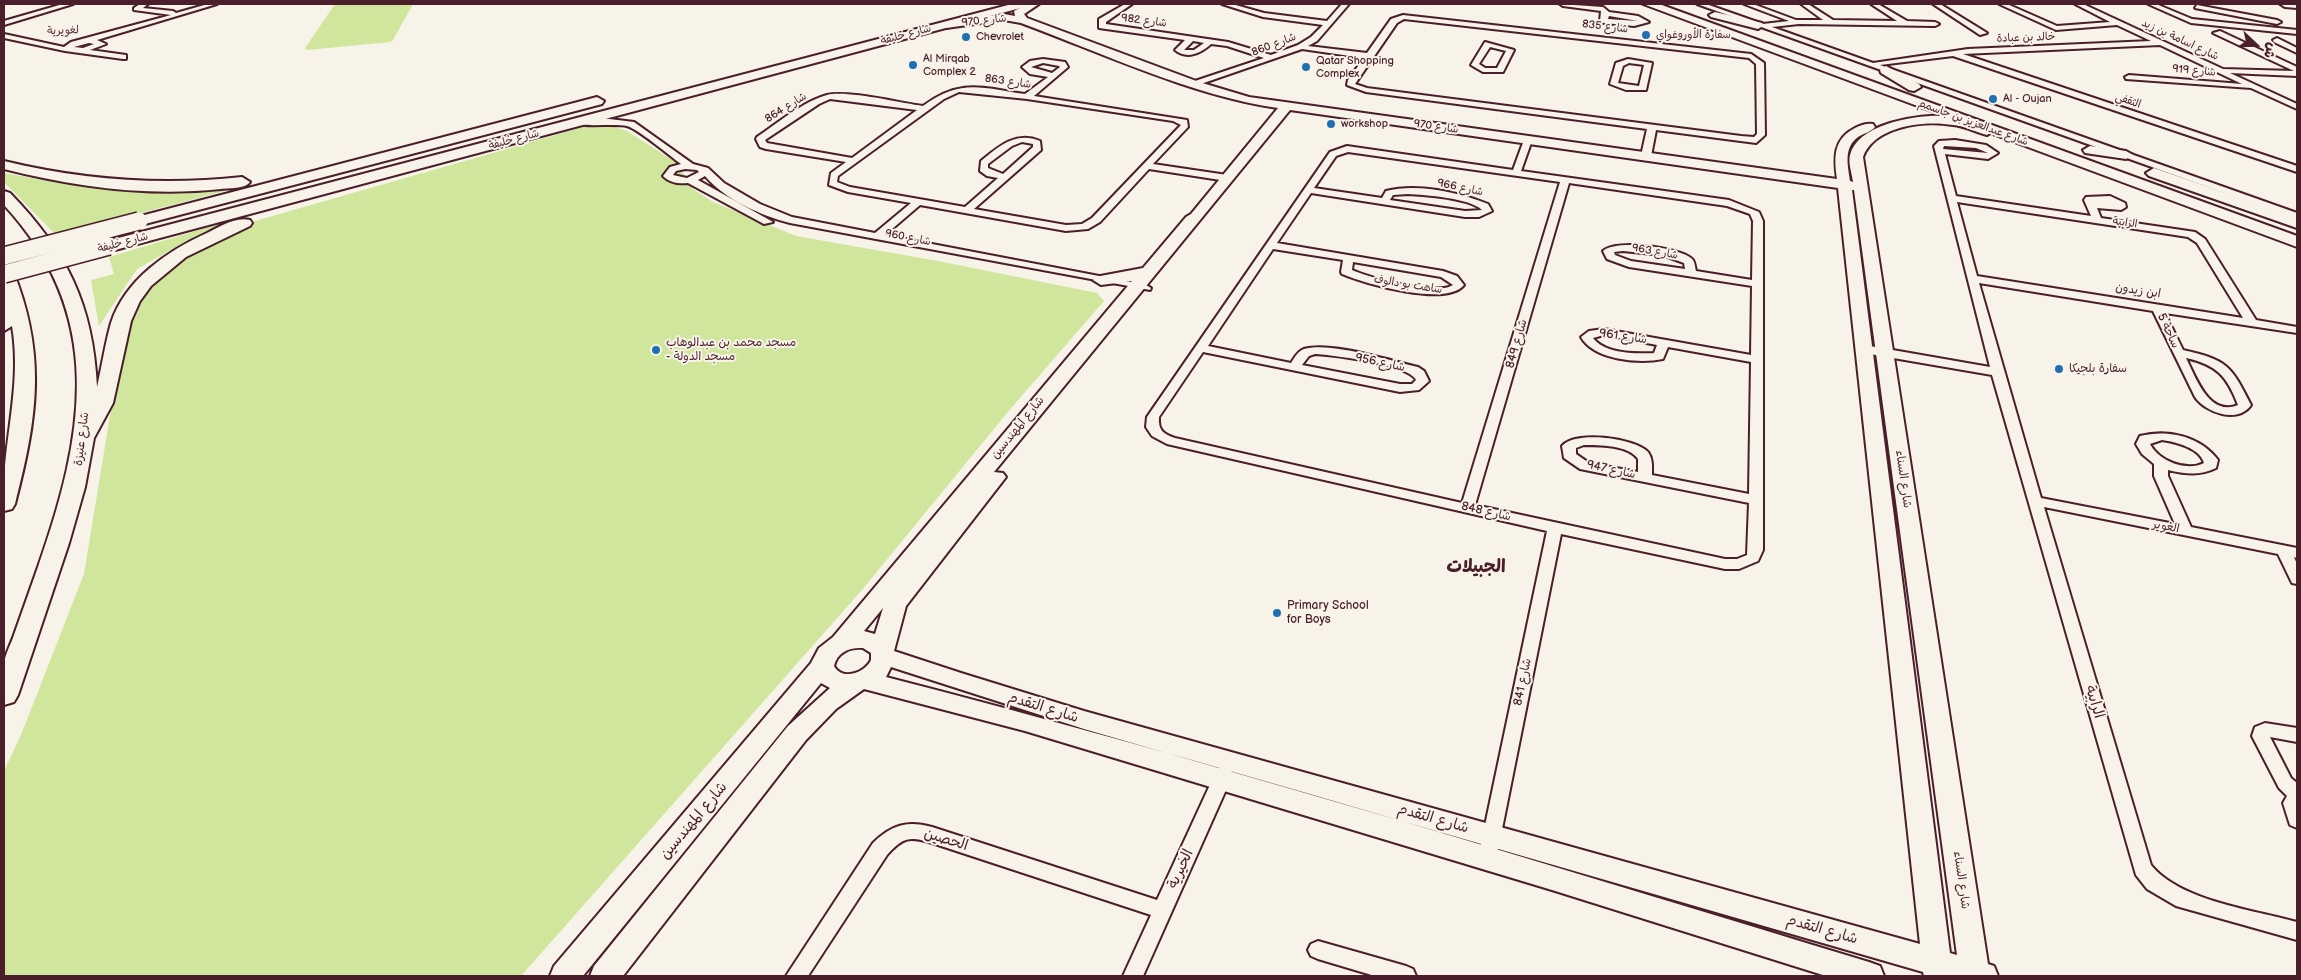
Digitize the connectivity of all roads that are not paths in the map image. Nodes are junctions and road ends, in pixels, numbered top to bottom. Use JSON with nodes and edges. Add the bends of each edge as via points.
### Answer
{"nodes":[{"id":1,"x":70,"y":4,"type":"edge"},
{"id":2,"x":145,"y":4,"type":"edge"},
{"id":3,"x":214,"y":4,"type":"edge"},
{"id":4,"x":225,"y":4,"type":"edge"},
{"id":5,"x":1034,"y":4,"type":"edge"},
{"id":6,"x":1129,"y":4,"type":"edge"},
{"id":7,"x":1225,"y":4,"type":"edge"},
{"id":8,"x":1346,"y":4,"type":"edge"},
{"id":9,"x":1563,"y":4,"type":"edge"},
{"id":10,"x":1649,"y":4,"type":"edge"},
{"id":11,"x":1684,"y":4,"type":"edge"},
{"id":12,"x":1700,"y":4,"type":"edge"},
{"id":13,"x":1747,"y":4,"type":"edge"},
{"id":14,"x":1804,"y":4,"type":"edge"},
{"id":15,"x":1874,"y":4,"type":"edge"},
{"id":16,"x":1936,"y":4,"type":"edge"},
{"id":17,"x":2002,"y":4,"type":"edge"},
{"id":18,"x":2078,"y":4,"type":"edge"},
{"id":19,"x":2151,"y":4,"type":"edge"},
{"id":20,"x":2285,"y":4,"type":"edge"},
{"id":21,"x":2297,"y":5,"type":"edge"},
{"id":22,"x":2196,"y":7,"type":"dead end"},
{"id":23,"x":1023,"y":11,"type":"edge"},
{"id":24,"x":1817,"y":13,"type":"junction"},
{"id":25,"x":1715,"y":15,"type":"junction"},
{"id":26,"x":161,"y":17,"type":"junction"},
{"id":27,"x":1787,"y":18,"type":"junction"},
{"id":28,"x":1799,"y":22,"type":"junction"},
{"id":29,"x":4,"y":23,"type":"edge"},
{"id":30,"x":1328,"y":23,"type":"junction"},
{"id":31,"x":1832,"y":23,"type":"junction"},
{"id":32,"x":2119,"y":23,"type":"junction"},
{"id":33,"x":1906,"y":24,"type":"junction"},
{"id":34,"x":1935,"y":24,"type":"dead end"},
{"id":35,"x":946,"y":25,"type":"junction"},
{"id":36,"x":2297,"y":25,"type":"edge"},
{"id":37,"x":1498,"y":26,"type":"junction"},
{"id":38,"x":1760,"y":26,"type":"junction"},
{"id":39,"x":1983,"y":32,"type":"dead end"},
{"id":40,"x":2297,"y":32,"type":"edge"},
{"id":41,"x":2217,"y":33,"type":"dead end"},
{"id":42,"x":4,"y":36,"type":"edge"},
{"id":43,"x":1598,"y":38,"type":"junction"},
{"id":44,"x":1191,"y":39,"type":"junction"},
{"id":45,"x":2277,"y":40,"type":"dead end"},
{"id":46,"x":1210,"y":41,"type":"junction"},
{"id":47,"x":88,"y":42,"type":"junction"},
{"id":48,"x":42,"y":43,"type":"junction"},
{"id":49,"x":2162,"y":43,"type":"junction"},
{"id":50,"x":1488,"y":44,"type":"junction"},
{"id":51,"x":1653,"y":44,"type":"junction"},
{"id":52,"x":101,"y":45,"type":"junction"},
{"id":53,"x":1301,"y":47,"type":"junction"},
{"id":54,"x":65,"y":49,"type":"junction"},
{"id":55,"x":77,"y":51,"type":"junction"},
{"id":56,"x":2297,"y":51,"type":"edge"},
{"id":57,"x":1952,"y":53,"type":"junction"},
{"id":58,"x":108,"y":55,"type":"junction"},
{"id":59,"x":1369,"y":56,"type":"junction"},
{"id":60,"x":123,"y":57,"type":"dead end"},
{"id":61,"x":1273,"y":58,"type":"junction"},
{"id":62,"x":1648,"y":63,"type":"junction"},
{"id":63,"x":2286,"y":65,"type":"junction"},
{"id":64,"x":2297,"y":65,"type":"edge"},
{"id":65,"x":1889,"y":67,"type":"junction"},
{"id":66,"x":2219,"y":70,"type":"junction"},
{"id":67,"x":2297,"y":72,"type":"edge"},
{"id":68,"x":1054,"y":76,"type":"dead end"},
{"id":69,"x":2129,"y":77,"type":"dead end"},
{"id":70,"x":1196,"y":84,"type":"junction"},
{"id":71,"x":1914,"y":87,"type":"junction"},
{"id":72,"x":2256,"y":88,"type":"junction"},
{"id":73,"x":1887,"y":91,"type":"junction"},
{"id":74,"x":613,"y":97,"type":"dead end"},
{"id":75,"x":1028,"y":97,"type":"junction"},
{"id":76,"x":652,"y":102,"type":"junction"},
{"id":77,"x":1286,"y":106,"type":"junction"},
{"id":78,"x":2297,"y":107,"type":"edge"},
{"id":79,"x":924,"y":109,"type":"junction"},
{"id":80,"x":577,"y":122,"type":"junction"},
{"id":81,"x":1899,"y":122,"type":"junction"},
{"id":82,"x":631,"y":124,"type":"junction"},
{"id":83,"x":1652,"y":128,"type":"junction"},
{"id":84,"x":2016,"y":139,"type":"junction"},
{"id":85,"x":1528,"y":140,"type":"junction"},
{"id":86,"x":422,"y":147,"type":"junction"},
{"id":87,"x":2090,"y":150,"type":"junction"},
{"id":88,"x":1941,"y":151,"type":"junction"},
{"id":89,"x":1646,"y":156,"type":"junction"},
{"id":90,"x":2126,"y":156,"type":"junction"},
{"id":91,"x":436,"y":161,"type":"junction"},
{"id":92,"x":854,"y":161,"type":"junction"},
{"id":93,"x":4,"y":165,"type":"edge"},
{"id":94,"x":690,"y":166,"type":"junction"},
{"id":95,"x":1148,"y":166,"type":"junction"},
{"id":96,"x":2297,"y":169,"type":"edge"},
{"id":97,"x":704,"y":170,"type":"junction"},
{"id":98,"x":1516,"y":173,"type":"junction"},
{"id":99,"x":1004,"y":177,"type":"junction"},
{"id":100,"x":1227,"y":178,"type":"junction"},
{"id":101,"x":690,"y":180,"type":"junction"},
{"id":102,"x":1565,"y":180,"type":"junction"},
{"id":103,"x":1852,"y":186,"type":"junction"},
{"id":104,"x":1308,"y":190,"type":"junction"},
{"id":105,"x":4,"y":196,"type":"edge"},
{"id":106,"x":1950,"y":198,"type":"junction"},
{"id":107,"x":1385,"y":201,"type":"junction"},
{"id":108,"x":918,"y":202,"type":"junction"},
{"id":109,"x":2091,"y":205,"type":"dead end"},
{"id":110,"x":967,"y":210,"type":"junction"},
{"id":111,"x":2297,"y":216,"type":"edge"},
{"id":112,"x":2097,"y":219,"type":"junction"},
{"id":113,"x":2297,"y":224,"type":"edge"},
{"id":114,"x":876,"y":237,"type":"junction"},
{"id":115,"x":2297,"y":242,"type":"edge"},
{"id":116,"x":1270,"y":245,"type":"junction"},
{"id":117,"x":4,"y":256,"type":"edge"},
{"id":118,"x":1349,"y":258,"type":"junction"},
{"id":119,"x":1691,"y":274,"type":"junction"},
{"id":120,"x":6,"y":277,"type":"edge"},
{"id":121,"x":1974,"y":279,"type":"junction"},
{"id":122,"x":1100,"y":282,"type":"junction"},
{"id":123,"x":1140,"y":284,"type":"junction"},
{"id":124,"x":1758,"y":284,"type":"junction"},
{"id":125,"x":2158,"y":308,"type":"junction"},
{"id":126,"x":1112,"y":313,"type":"junction"},
{"id":127,"x":2252,"y":323,"type":"junction"},
{"id":128,"x":4,"y":325,"type":"edge"},
{"id":129,"x":2297,"y":330,"type":"edge"},
{"id":130,"x":1664,"y":343,"type":"junction"},
{"id":131,"x":1201,"y":348,"type":"junction"},
{"id":132,"x":1864,"y":349,"type":"junction"},
{"id":133,"x":1884,"y":353,"type":"junction"},
{"id":134,"x":2179,"y":353,"type":"junction"},
{"id":135,"x":1758,"y":360,"type":"junction"},
{"id":136,"x":1295,"y":367,"type":"junction"},
{"id":137,"x":1997,"y":372,"type":"junction"},
{"id":138,"x":83,"y":440,"type":"junction"},
{"id":139,"x":2161,"y":462,"type":"dead end"},
{"id":140,"x":1645,"y":477,"type":"junction"},
{"id":141,"x":1757,"y":500,"type":"junction"},
{"id":142,"x":2034,"y":501,"type":"junction"},
{"id":143,"x":4,"y":504,"type":"edge"},
{"id":144,"x":1468,"y":507,"type":"junction"},
{"id":145,"x":1555,"y":528,"type":"junction"},
{"id":146,"x":2185,"y":531,"type":"junction"},
{"id":147,"x":2290,"y":552,"type":"edge"},
{"id":148,"x":2297,"y":579,"type":"edge"},
{"id":149,"x":842,"y":642,"type":"junction"},
{"id":150,"x":883,"y":652,"type":"junction"},
{"id":151,"x":822,"y":666,"type":"junction"},
{"id":152,"x":859,"y":681,"type":"junction"},
{"id":153,"x":4,"y":695,"type":"edge"},
{"id":154,"x":2297,"y":735,"type":"edge"},
{"id":155,"x":1225,"y":771,"type":"junction"},
{"id":156,"x":2297,"y":794,"type":"edge"},
{"id":157,"x":2297,"y":820,"type":"edge"},
{"id":158,"x":1490,"y":848,"type":"junction"},
{"id":159,"x":1162,"y":910,"type":"junction"},
{"id":160,"x":2297,"y":931,"type":"edge"},
{"id":161,"x":1318,"y":950,"type":"dead end"},
{"id":162,"x":1937,"y":969,"type":"edge"},
{"id":163,"x":1978,"y":975,"type":"edge"},
{"id":164,"x":565,"y":976,"type":"edge"},
{"id":165,"x":605,"y":976,"type":"edge"},
{"id":166,"x":796,"y":976,"type":"edge"},
{"id":167,"x":1133,"y":976,"type":"edge"},
{"id":168,"x":1406,"y":976,"type":"edge"},
{"id":169,"x":1869,"y":976,"type":"edge"}],
"edges":[{"from":1,"to":29,"type":"street"},
{"from":2,"to":26,"type":"street","via":[[136,9]]},
{"from":3,"to":26,"type":"street"},
{"from":4,"to":52,"type":"street"},
{"from":5,"to":23,"type":"street","name":"شارع 970"},
{"from":6,"to":44,"type":"street","name":"شارع 982","via":[[1102,21],[1102,26]]},
{"from":7,"to":30,"type":"street","via":[[1263,15]]},
{"from":8,"to":30,"type":"street","name":"شارع 860"},
{"from":9,"to":43,"type":"street","via":[[1606,10]]},
{"from":10,"to":73,"type":"main road","name":"شارع عبدالعزيز بن جاسمم"},
{"from":11,"to":25,"type":"main road","name":"شارع عبدالعزيز بن جاسمم"},
{"from":12,"to":38,"type":"street","name":"شارع عبدالعزيز بن جاسمم"},
{"from":13,"to":27,"type":"street"},
{"from":14,"to":24,"type":"street"},
{"from":15,"to":33,"type":"street"},
{"from":16,"to":39,"type":"street"},
{"from":17,"to":32,"type":"street","via":[[2056,28]]},
{"from":18,"to":32,"type":"street","name":"شارع اسامة بن زيد"},
{"from":19,"to":40,"type":"street","via":[[2195,22]]},
{"from":20,"to":21,"type":"street"},
{"from":22,"to":36,"type":"street"},
{"from":23,"to":35,"type":"main road","name":"شارع خليفة"},
{"from":23,"to":35,"type":"street","name":"شارع 970"},
{"from":23,"to":70,"type":"street","name":"شارع 970"},
{"from":24,"to":27,"type":"street"},
{"from":24,"to":31,"type":"street"},
{"from":25,"to":38,"type":"main road"},
{"from":25,"to":71,"type":"main road","name":"شارع عبدالعزيز بن جاسمم"},
{"from":26,"to":47,"type":"street"},
{"from":27,"to":28,"type":"street"},
{"from":27,"to":38,"type":"street"},
{"from":28,"to":31,"type":"street"},
{"from":28,"to":38,"type":"street"},
{"from":30,"to":53,"type":"street","name":"شارع 860","via":[[1314,39]]},
{"from":31,"to":33,"type":"street"},
{"from":32,"to":49,"type":"street","name":"شارع اسامة بن زيد"},
{"from":33,"to":34,"type":"street"},
{"from":35,"to":76,"type":"main road","name":"شارع خليفة"},
{"from":37,"to":43,"type":"street","name":"شارع 835"},
{"from":37,"to":50,"type":"street"},
{"from":37,"to":59,"type":"street","name":"شارع 835","via":[[1403,17],[1394,21]]},
{"from":38,"to":65,"type":"street","name":"شارع عبدالعزيز بن جاسمم","via":[[1858,61]]},
{"from":41,"to":63,"type":"street"},
{"from":42,"to":48,"type":"street","name":"لغويرية"},
{"from":43,"to":51,"type":"street","name":"شارع 835"},
{"from":44,"to":46,"type":"street","name":"شارع 982"},
{"from":44,"to":46,"type":"street","via":[[1179,50],[1194,53]]},
{"from":45,"to":56,"type":"street"},
{"from":46,"to":61,"type":"street","name":"شارع 982"},
{"from":47,"to":48,"type":"street","name":"لغويرية"},
{"from":47,"to":52,"type":"street"},
{"from":47,"to":54,"type":"street"},
{"from":48,"to":54,"type":"street","name":"لغويرية"},
{"from":49,"to":57,"type":"street","name":"خالد بن عبادة"},
{"from":49,"to":66,"type":"street","name":"شارع اسامة بن زيد"},
{"from":50,"to":50,"type":"street","via":[[1475,65],[1483,70],[1500,70],[1510,50]]},
{"from":51,"to":62,"type":"street"},
{"from":51,"to":83,"type":"street","name":"شارع 835","via":[[1745,54],[1760,60],[1761,135],[1749,140]]},
{"from":52,"to":55,"type":"street"},
{"from":52,"to":58,"type":"street"},
{"from":53,"to":59,"type":"street"},
{"from":53,"to":61,"type":"street","name":"شارع 860"},
{"from":54,"to":55,"type":"street","name":"لغويرية"},
{"from":55,"to":58,"type":"street","name":"لغويرية"},
{"from":57,"to":65,"type":"street","name":"خالد بن عبادة"},
{"from":57,"to":96,"type":"street","name":"الثقفي"},
{"from":58,"to":60,"type":"street","name":"لغويرية"},
{"from":59,"to":83,"type":"street","name":"شارع 835","via":[[1350,83],[1354,87]]},
{"from":61,"to":70,"type":"street","name":"شارع 860"},
{"from":62,"to":62,"type":"street","via":[[1621,63],[1614,84],[1642,88]]},
{"from":63,"to":64,"type":"street"},
{"from":63,"to":67,"type":"street"},
{"from":65,"to":71,"type":"main road"},
{"from":65,"to":90,"type":"street","name":"شارع عبدالعزيز بن جاسمم"},
{"from":66,"to":67,"type":"street","name":"شارع اسامة بن زيد"},
{"from":66,"to":72,"type":"street","name":"شارع اسامة بن زيد"},
{"from":68,"to":75,"type":"street"},
{"from":69,"to":72,"type":"street","name":"شارع 919"},
{"from":70,"to":77,"type":"street","name":"شارع 970","via":[[1248,100]]},
{"from":71,"to":87,"type":"main road","name":"شارع عبدالعزيز بن جاسمم"},
{"from":72,"to":78,"type":"street","name":"شارع اسامة بن زيد"},
{"from":73,"to":81,"type":"street","name":"شارع السناء","via":[[1914,104],[1919,111]]},
{"from":73,"to":84,"type":"main road","name":"شارع عبدالعزيز بن جاسمم"},
{"from":74,"to":86,"type":"main road","name":"شارع خليفة"},
{"from":75,"to":79,"type":"street","name":"شارع 863","via":[[964,89],[947,94]]},
{"from":75,"to":95,"type":"street","name":"شارع 863","via":[[1184,122],[1183,128]]},
{"from":76,"to":80,"type":"main road","name":"شارع خليفة"},
{"from":76,"to":82,"type":"street","via":[[632,115]]},
{"from":77,"to":85,"type":"street","name":"شارع 970"},
{"from":77,"to":100,"type":"street","name":"شارع المهندسين"},
{"from":79,"to":92,"type":"street","name":"شارع 863"},
{"from":79,"to":92,"type":"street","name":"شارع 864","via":[[829,97],[760,139],[769,147]]},
{"from":80,"to":82,"type":"street"},
{"from":80,"to":91,"type":"main road","name":"شارع خليفة"},
{"from":81,"to":84,"type":"street","name":"شارع السناء","via":[[1945,119]]},
{"from":81,"to":103,"type":"street","name":"شارع السناء","via":[[1865,128],[1845,143],[1841,152]]},
{"from":82,"to":94,"type":"street"},
{"from":83,"to":89,"type":"street"},
{"from":84,"to":115,"type":"main road","name":"شارع عبدالعزيز بن جاسمم"},
{"from":85,"to":89,"type":"street","name":"شارع 970"},
{"from":85,"to":98,"type":"street"},
{"from":86,"to":93,"type":"main road","via":[[256,180],[199,186],[116,186]]},
{"from":86,"to":117,"type":"main road","name":"شارع خليفة","bridge":true},
{"from":87,"to":90,"type":"main road"},
{"from":87,"to":113,"type":"main road","name":"شارع عبدالعزيز بن جاسمم"},
{"from":88,"to":88,"type":"street","via":[[1938,144],[1949,143],[1986,148],[1994,154]]},
{"from":88,"to":106,"type":"street","name":"الرابية"},
{"from":89,"to":103,"type":"street","name":"شارع 970"},
{"from":90,"to":111,"type":"street","name":"شارع عبدالعزيز بن جاسمم"},
{"from":91,"to":120,"type":"main road","name":"شارع خليفة","bridge":true,"via":[[108,246]]},
{"from":91,"to":138,"type":"main road","via":[[246,222],[195,245],[161,267],[126,307],[118,326],[101,413]]},
{"from":92,"to":108,"type":"street","name":"شارع 863","via":[[834,175],[832,182],[848,189]]},
{"from":94,"to":97,"type":"street"},
{"from":94,"to":101,"type":"street","name":"شارع 960","via":[[676,168],[668,175],[674,180]]},
{"from":95,"to":100,"type":"street"},
{"from":95,"to":110,"type":"street","name":"شارع 863","via":[[1096,220],[1084,227],[1066,228]]},
{"from":97,"to":101,"type":"street","via":[[701,176]]},
{"from":97,"to":114,"type":"street","name":"شارع 960","via":[[713,180],[778,216]]},
{"from":98,"to":102,"type":"street","name":"شارع 848"},
{"from":98,"to":104,"type":"street","name":"شارع 848","via":[[1347,149],[1333,154]]},
{"from":99,"to":99,"type":"street","via":[[1038,148],[1037,143],[1015,140],[984,163],[982,169],[986,173]]},
{"from":99,"to":110,"type":"street"},
{"from":100,"to":123,"type":"street","name":"شارع المهندسين","via":[[1195,222]]},
{"from":101,"to":122,"type":"street","name":"شارع 960","via":[[757,217],[779,225]]},
{"from":102,"to":124,"type":"street","name":"شارع 848","via":[[1729,203],[1748,209],[1757,215],[1758,221]]},
{"from":102,"to":144,"type":"street","name":"شارع 849"},
{"from":103,"to":132,"type":"street","name":"شارع السناء"},
{"from":103,"to":133,"type":"street","name":"شارع السناء"},
{"from":104,"to":107,"type":"street","name":"شارع 966"},
{"from":104,"to":116,"type":"street","name":"شارع 848"},
{"from":105,"to":138,"type":"main road","name":"شارع عنيزة","via":[[52,252],[71,291],[85,349]]},
{"from":106,"to":112,"type":"street","name":"الرابية"},
{"from":106,"to":121,"type":"street","name":"الرابية"},
{"from":107,"to":107,"type":"street","name":"شارع 966","via":[[1465,214],[1487,211],[1485,206],[1471,200],[1403,190],[1389,193]]},
{"from":108,"to":110,"type":"street","name":"شارع 863"},
{"from":108,"to":114,"type":"street"},
{"from":109,"to":112,"type":"street"},
{"from":112,"to":127,"type":"street","name":"الرابية","via":[[2197,237]]},
{"from":114,"to":122,"type":"street","name":"شارع 960"},
{"from":116,"to":118,"type":"street","name":"ساهت بو دالوف"},
{"from":116,"to":131,"type":"street","name":"شارع 848"},
{"from":118,"to":118,"type":"street","name":"ساهت بو دالوف","via":[[1443,274],[1459,285],[1449,291],[1435,291],[1360,277],[1346,272]]},
{"from":119,"to":119,"type":"street","name":"شارع 963","via":[[1622,262],[1610,257],[1608,251],[1622,247],[1680,256],[1689,262]]},
{"from":119,"to":124,"type":"street","name":"شارع 963"},
{"from":120,"to":128,"type":"main road"},
{"from":120,"to":143,"type":"main road","via":[[20,309],[27,369],[21,439]]},
{"from":121,"to":125,"type":"street","name":"ابن زيدون"},
{"from":121,"to":137,"type":"street","name":"الرابية"},
{"from":122,"to":123,"type":"street","name":"شارع 960"},
{"from":122,"to":123,"type":"street","via":[[1125,278]]},
{"from":122,"to":126,"type":"street","via":[[1115,302]]},
{"from":123,"to":126,"type":"street","name":"شارع المهندسين"},
{"from":123,"to":150,"type":"street","name":"شارع المهندسين","via":[[900,599],[891,614]]},
{"from":124,"to":135,"type":"street","name":"شارع 848"},
{"from":125,"to":127,"type":"street","name":"ابن زيدون"},
{"from":125,"to":134,"type":"street","name":"ساحة 5"},
{"from":126,"to":149,"type":"street","name":"شارع المهندسين"},
{"from":127,"to":129,"type":"street","name":"ابن زيدون"},
{"from":130,"to":130,"type":"street","name":"شارع 961","via":[[1604,332],[1593,333],[1587,338],[1597,349],[1642,357],[1659,356]]},
{"from":130,"to":135,"type":"street","name":"شارع 961"},
{"from":131,"to":136,"type":"street","name":"شارع 956"},
{"from":131,"to":144,"type":"street","name":"شارع 848","via":[[1153,418],[1151,427],[1162,438]]},
{"from":132,"to":133,"type":"street"},
{"from":132,"to":162,"type":"street","name":"شارع السناء"},
{"from":133,"to":137,"type":"street"},
{"from":133,"to":163,"type":"street","name":"شارع السناء"},
{"from":134,"to":134,"type":"street","name":"ساحة 5","via":[[2205,403],[2232,411],[2243,408],[2245,405],[2225,368],[2215,362]]},
{"from":135,"to":141,"type":"street","name":"شارع 848"},
{"from":136,"to":136,"type":"street","name":"شارع 956","via":[[1400,388],[1415,388],[1423,382],[1414,370],[1325,351],[1302,355]]},
{"from":137,"to":142,"type":"street","name":"الرابية"},
{"from":138,"to":153,"type":"main road","name":"شارع عنيزة","via":[[67,513]]},
{"from":139,"to":146,"type":"street","via":[[2161,476]]},
{"from":140,"to":140,"type":"street","name":"شارع 947","via":[[1585,466],[1570,456],[1569,446],[1590,440],[1632,450],[1645,460]]},
{"from":140,"to":141,"type":"street","name":"شارع 947"},
{"from":141,"to":145,"type":"street","name":"شارع 848","via":[[1756,550],[1753,558],[1739,564],[1725,564]]},
{"from":142,"to":146,"type":"street","name":"الغوير"},
{"from":142,"to":160,"type":"street","name":"الرابية","via":[[2143,869],[2154,883],[2182,900]]},
{"from":144,"to":145,"type":"street","name":"شارع 848"},
{"from":145,"to":158,"type":"street","name":"شارع 841"},
{"from":146,"to":147,"type":"street","name":"الغوير"},
{"from":147,"to":148,"type":"street"},
{"from":149,"to":150,"type":"street","via":[[861,639],[877,644]]},
{"from":149,"to":151,"type":"street","via":[[827,652]]},
{"from":150,"to":152,"type":"street","via":[[879,669]]},
{"from":150,"to":155,"type":"street","name":"شارع التقدم"},
{"from":151,"to":152,"type":"street","via":[[828,678],[836,682]]},
{"from":151,"to":164,"type":"street","name":"شارع المهندسين"},
{"from":152,"to":155,"type":"street","name":"شارع التقدم"},
{"from":152,"to":165,"type":"street","name":"شارع المهندسين","via":[[827,703],[797,733]]},
{"from":154,"to":156,"type":"street","via":[[2261,732],[2285,783]]},
{"from":155,"to":158,"type":"street","name":"شارع التقدم"},
{"from":155,"to":159,"type":"street","name":"الخيرية"},
{"from":156,"to":157,"type":"street","via":[[2292,803]]},
{"from":158,"to":162,"type":"street","name":"شارع التقدم"},
{"from":158,"to":169,"type":"street","name":"شارع التقدم"},
{"from":159,"to":166,"type":"street","name":"الحصين","via":[[908,830],[889,839],[880,849]]},
{"from":159,"to":167,"type":"street","name":"الخيرية"},
{"from":161,"to":168,"type":"street"},
{"from":162,"to":163,"type":"street","name":"شارع التقدم"}]}
